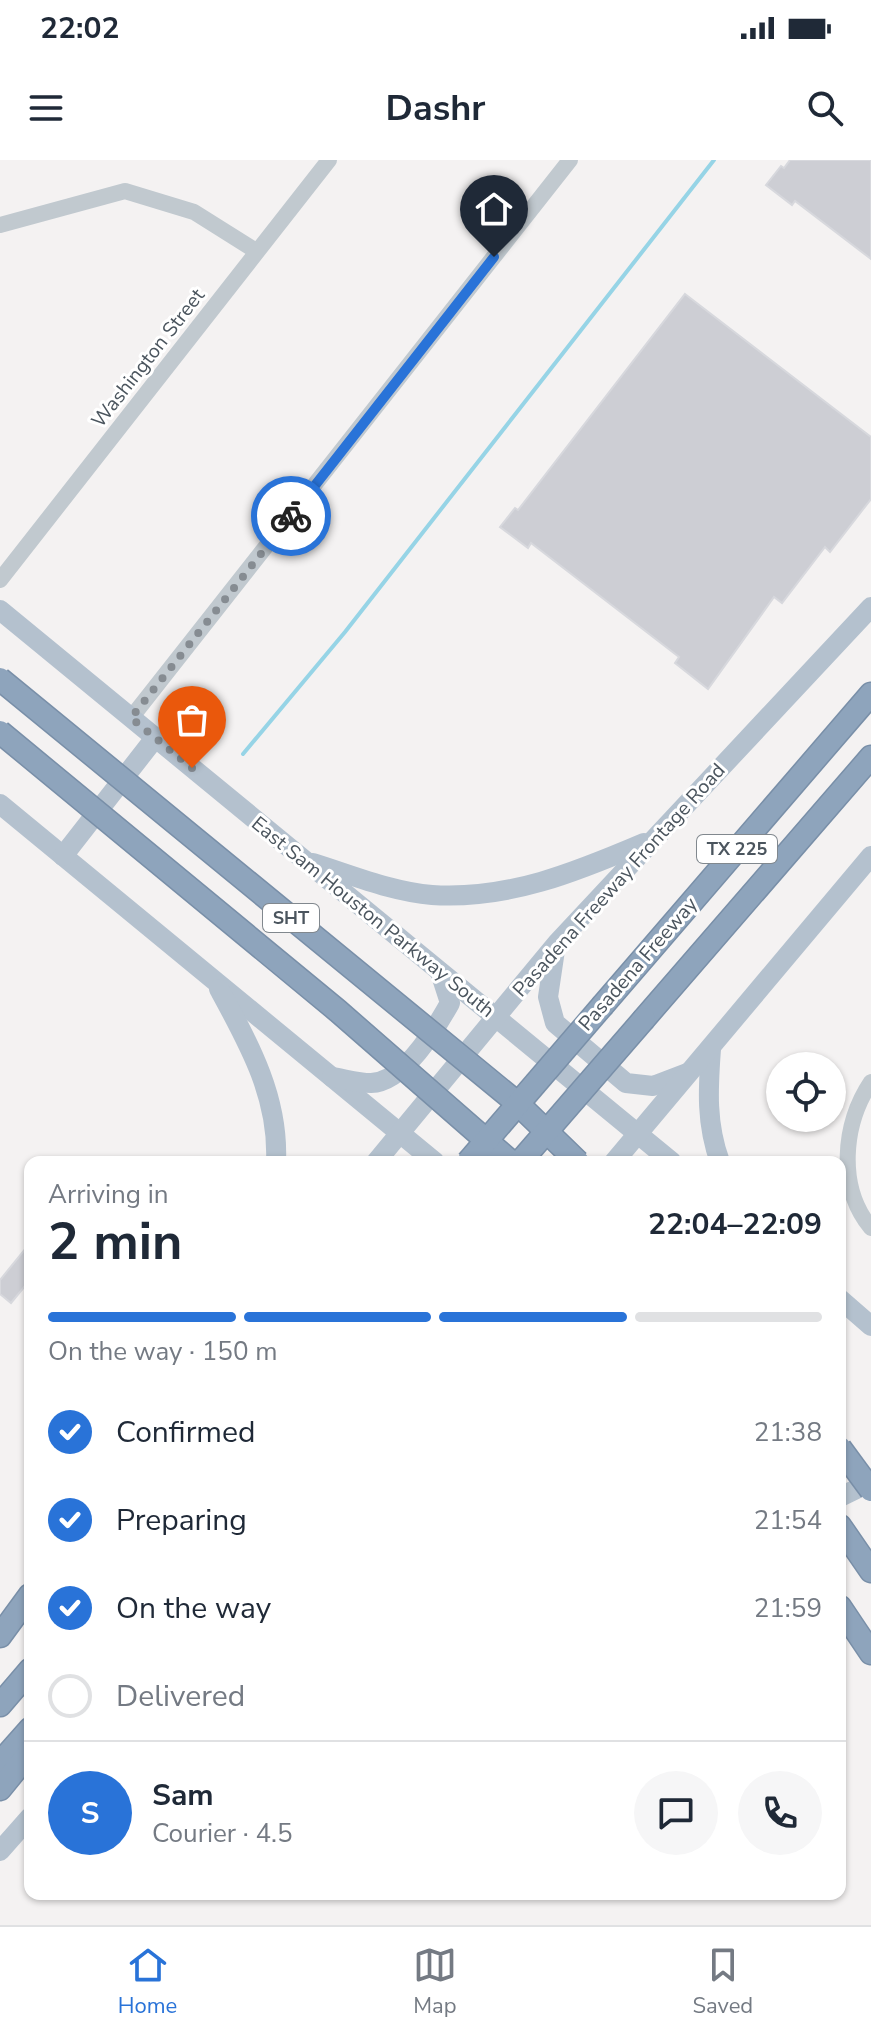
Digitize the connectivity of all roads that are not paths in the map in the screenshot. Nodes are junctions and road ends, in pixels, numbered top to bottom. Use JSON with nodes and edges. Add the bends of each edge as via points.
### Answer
{"nodes":[{"id":1,"x":329,"y":160,"type":"edge"},
{"id":2,"x":570,"y":160,"type":"edge"},
{"id":3,"x":0,"y":225,"type":"edge"},
{"id":4,"x":256,"y":251,"type":"junction"},
{"id":5,"x":0,"y":580,"type":"edge"},
{"id":6,"x":871,"y":607,"type":"edge"},
{"id":7,"x":0,"y":610,"type":"edge"},
{"id":8,"x":0,"y":679,"type":"edge"},
{"id":9,"x":871,"y":694,"type":"edge"},
{"id":10,"x":131,"y":718,"type":"junction"},
{"id":11,"x":0,"y":732,"type":"edge"},
{"id":12,"x":155,"y":738,"type":"junction"},
{"id":13,"x":871,"y":757,"type":"edge"},
{"id":14,"x":0,"y":804,"type":"edge"},
{"id":15,"x":652,"y":840,"type":"junction"},
{"id":16,"x":63,"y":856,"type":"junction"},
{"id":17,"x":871,"y":856,"type":"edge"},
{"id":18,"x":305,"y":861,"type":"junction"},
{"id":19,"x":557,"y":943,"type":"junction"},
{"id":20,"x":440,"y":972,"type":"junction"},
{"id":21,"x":213,"y":978,"type":"junction"},
{"id":22,"x":496,"y":1018,"type":"junction"},
{"id":23,"x":711,"y":1049,"type":"junction"},
{"id":24,"x":691,"y":1071,"type":"junction"},
{"id":25,"x":332,"y":1077,"type":"junction"},
{"id":26,"x":871,"y":1082,"type":"edge"},
{"id":27,"x":400,"y":1134,"type":"junction"},
{"id":28,"x":637,"y":1134,"type":"junction"},
{"id":29,"x":276,"y":1156,"type":"edge"},
{"id":30,"x":381,"y":1156,"type":"edge"},
{"id":31,"x":428,"y":1156,"type":"edge"},
{"id":32,"x":473,"y":1156,"type":"edge"},
{"id":33,"x":504,"y":1156,"type":"edge"},
{"id":34,"x":525,"y":1156,"type":"edge"},
{"id":35,"x":572,"y":1156,"type":"edge"},
{"id":36,"x":619,"y":1156,"type":"edge"},
{"id":37,"x":664,"y":1156,"type":"edge"},
{"id":38,"x":718,"y":1156,"type":"edge"},
{"id":39,"x":871,"y":1228,"type":"edge"},
{"id":40,"x":846,"y":1304,"type":"edge"},
{"id":41,"x":871,"y":1326,"type":"edge"},
{"id":42,"x":846,"y":1456,"type":"edge"},
{"id":43,"x":871,"y":1482,"type":"edge"},
{"id":44,"x":871,"y":1490,"type":"edge"},
{"id":45,"x":846,"y":1494,"type":"edge"},
{"id":46,"x":846,"y":1535,"type":"edge"},
{"id":47,"x":871,"y":1571,"type":"edge"},
{"id":48,"x":24,"y":1592,"type":"edge"},
{"id":49,"x":24,"y":1603,"type":"edge"},
{"id":50,"x":846,"y":1616,"type":"edge"},
{"id":51,"x":0,"y":1618,"type":"edge"},
{"id":52,"x":0,"y":1636,"type":"edge"},
{"id":53,"x":871,"y":1653,"type":"edge"},
{"id":54,"x":24,"y":1677,"type":"edge"},
{"id":55,"x":0,"y":1705,"type":"edge"},
{"id":56,"x":24,"y":1736,"type":"edge"},
{"id":57,"x":24,"y":1759,"type":"edge"},
{"id":58,"x":0,"y":1763,"type":"edge"},
{"id":59,"x":0,"y":1789,"type":"edge"},
{"id":60,"x":24,"y":1824,"type":"edge"},
{"id":61,"x":0,"y":1851,"type":"edge"}],
"edges":[{"from":1,"to":4,"type":"street","name":"Washington Street"},
{"from":2,"to":10,"type":"street"},
{"from":3,"to":4,"type":"street","via":[[125,191],[194,212]]},
{"from":4,"to":5,"type":"street","name":"Washington Street"},
{"from":6,"to":15,"type":"main road","name":"Pasadena Freeway Frontage Road"},
{"from":7,"to":10,"type":"main road","name":"East Sam Houston Parkway South"},
{"from":8,"to":35,"type":"highway","number":"SHT","bridge":true,"via":[[516,1102]]},
{"from":9,"to":32,"type":"highway","name":"Pasadena Freeway","number":"TX 225","bridge":true},
{"from":10,"to":12,"type":"main road","name":"East Sam Houston Parkway South"},
{"from":11,"to":33,"type":"highway","number":"SHT","bridge":true,"via":[[338,1011]]},
{"from":12,"to":16,"type":"main road"},
{"from":12,"to":18,"type":"main road","name":"East Sam Houston Parkway South"},
{"from":13,"to":34,"type":"highway","name":"Pasadena Freeway","number":"TX 225","bridge":true},
{"from":14,"to":16,"type":"main road"},
{"from":15,"to":18,"type":"main road","via":[[533,886],[478,894],[431,895]]},
{"from":15,"to":19,"type":"main road","name":"Pasadena Freeway Frontage Road"},
{"from":16,"to":21,"type":"main road"},
{"from":17,"to":23,"type":"main road"},
{"from":18,"to":20,"type":"main road","name":"East Sam Houston Parkway South"},
{"from":19,"to":22,"type":"main road","name":"Pasadena Freeway Frontage Road"},
{"from":19,"to":24,"type":"main road","via":[[548,997],[555,1023],[626,1083],[653,1086]]},
{"from":20,"to":22,"type":"main road","name":"East Sam Houston Parkway South"},
{"from":20,"to":25,"type":"main road","via":[[450,1003],[433,1035],[392,1076],[373,1083]]},
{"from":21,"to":25,"type":"main road"},
{"from":21,"to":29,"type":"main road","via":[[254,1053],[271,1101]]},
{"from":22,"to":27,"type":"main road","name":"Pasadena Freeway Frontage Road"},
{"from":22,"to":28,"type":"main road","name":"East Sam Houston Parkway South"},
{"from":23,"to":24,"type":"main road"},
{"from":23,"to":38,"type":"main road","via":[[710,1134]]},
{"from":24,"to":28,"type":"main road"},
{"from":25,"to":27,"type":"main road"},
{"from":26,"to":39,"type":"street","via":[[848,1133],[852,1191]]},
{"from":27,"to":30,"type":"main road","name":"Pasadena Freeway Frontage Road"},
{"from":27,"to":31,"type":"main road"},
{"from":28,"to":36,"type":"main road"},
{"from":28,"to":37,"type":"main road","name":"East Sam Houston Parkway South"},
{"from":40,"to":41,"type":"main road"},
{"from":42,"to":44,"type":"highway","bridge":true},
{"from":43,"to":45,"type":"main road"},
{"from":46,"to":47,"type":"highway"},
{"from":48,"to":51,"type":"main road"},
{"from":49,"to":52,"type":"highway"},
{"from":50,"to":53,"type":"highway"},
{"from":54,"to":55,"type":"highway"},
{"from":56,"to":58,"type":"highway"},
{"from":57,"to":59,"type":"highway"},
{"from":60,"to":61,"type":"main road"}]}
